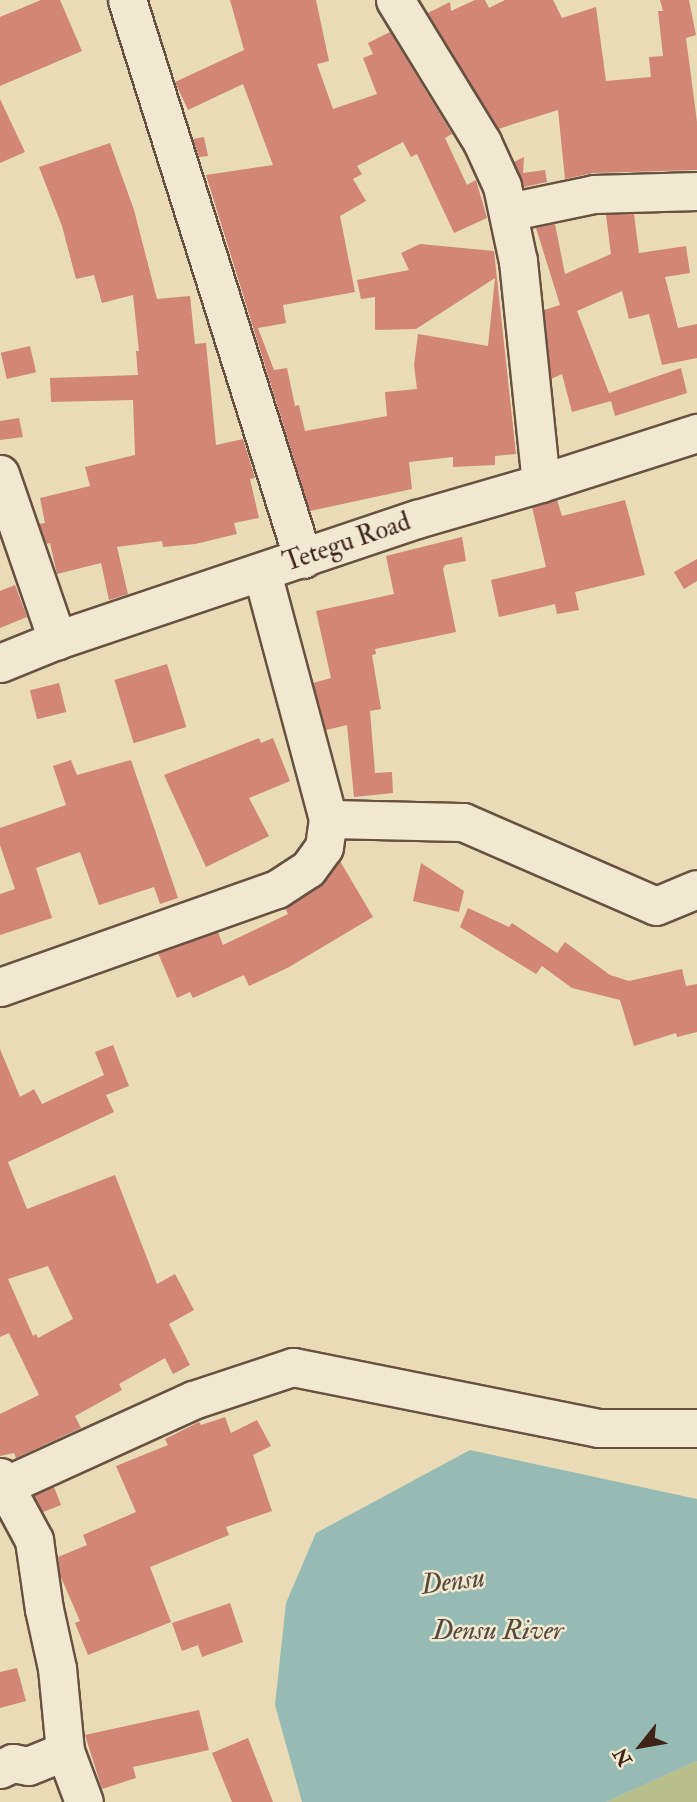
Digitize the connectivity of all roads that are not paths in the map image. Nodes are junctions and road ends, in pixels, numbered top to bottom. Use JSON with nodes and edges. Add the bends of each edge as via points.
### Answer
{"nodes":[{"id":1,"x":127,"y":0,"type":"edge"},
{"id":2,"x":395,"y":0,"type":"edge"},
{"id":3,"x":697,"y":191,"type":"edge"},
{"id":4,"x":508,"y":212,"type":"junction"},
{"id":5,"x":697,"y":433,"type":"edge"},
{"id":6,"x":0,"y":474,"type":"edge"},
{"id":7,"x":541,"y":483,"type":"junction"},
{"id":8,"x":303,"y":559,"type":"junction"},
{"id":9,"x":262,"y":573,"type":"junction"},
{"id":10,"x":57,"y":640,"type":"junction"},
{"id":11,"x":0,"y":663,"type":"edge"},
{"id":12,"x":328,"y":819,"type":"junction"},
{"id":13,"x":697,"y":889,"type":"edge"},
{"id":14,"x":0,"y":987,"type":"edge"},
{"id":15,"x":697,"y":1428,"type":"edge"},
{"id":16,"x":2,"y":1483,"type":"edge"},
{"id":17,"x":65,"y":1751,"type":"junction"},
{"id":18,"x":0,"y":1769,"type":"edge"},
{"id":19,"x":84,"y":1802,"type":"edge"}],
"edges":[{"from":1,"to":8,"type":"street"},
{"from":2,"to":4,"type":"street","via":[[482,142]]},
{"from":3,"to":4,"type":"street","via":[[594,194]]},
{"from":4,"to":7,"type":"street","via":[[518,261]]},
{"from":5,"to":7,"type":"street","name":"Tetegu Road"},
{"from":6,"to":10,"type":"street"},
{"from":7,"to":8,"type":"street","name":"Tetegu Road"},
{"from":8,"to":9,"type":"street","name":"Tetegu Road"},
{"from":9,"to":10,"type":"street","name":"Tetegu Road"},
{"from":9,"to":12,"type":"street"},
{"from":10,"to":11,"type":"street","name":"Tetegu Road"},
{"from":12,"to":13,"type":"street","via":[[463,822],[656,906]]},
{"from":12,"to":14,"type":"street","via":[[324,847],[308,869],[277,889]]},
{"from":15,"to":16,"type":"street","via":[[598,1428],[293,1367],[193,1400]]},
{"from":16,"to":17,"type":"street","via":[[34,1540],[57,1668]]},
{"from":17,"to":18,"type":"street","via":[[28,1766],[13,1763]]},
{"from":17,"to":19,"type":"street"}]}
